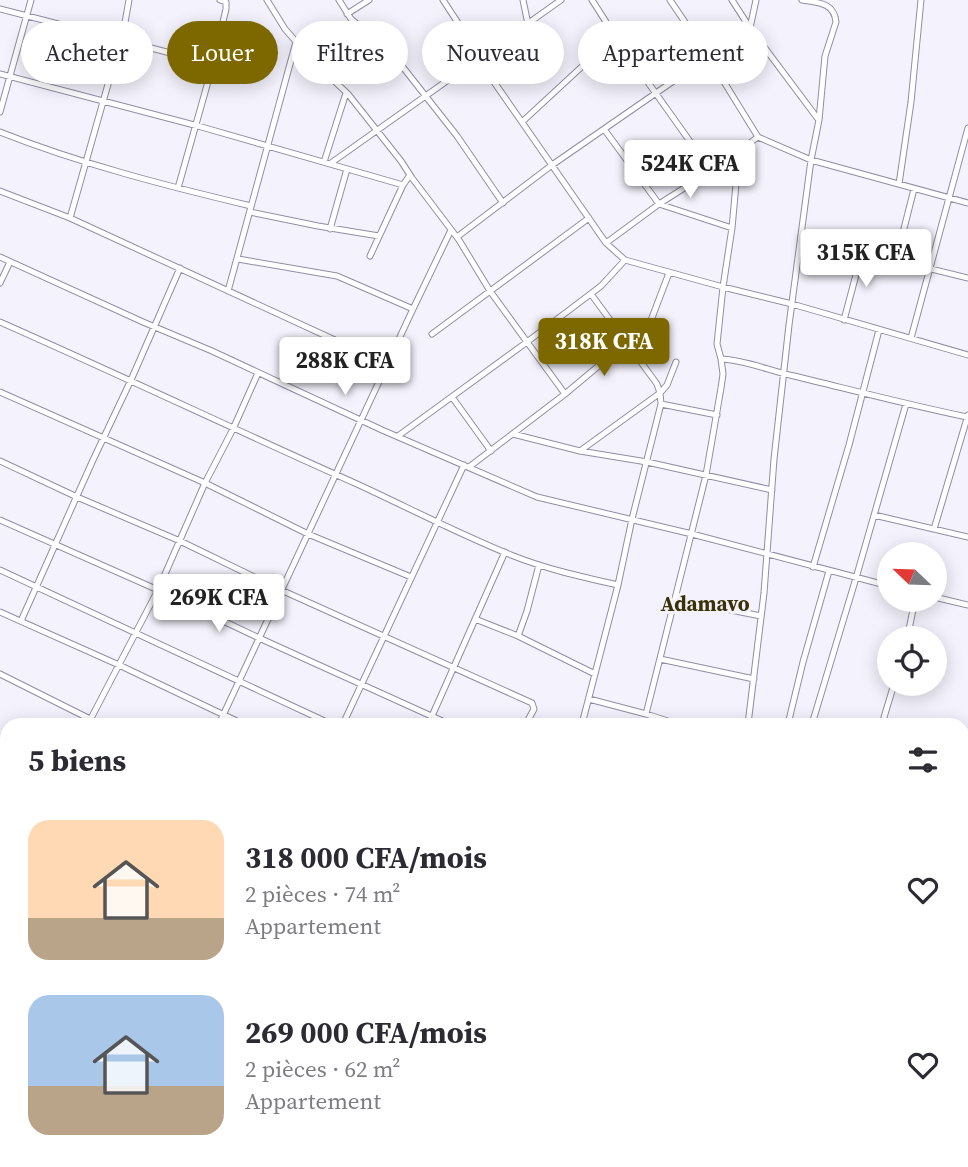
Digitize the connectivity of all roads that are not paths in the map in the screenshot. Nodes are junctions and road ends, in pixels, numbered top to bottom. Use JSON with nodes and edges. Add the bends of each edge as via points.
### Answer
{"nodes":[{"id":1,"x":31,"y":0,"type":"edge"},
{"id":2,"x":129,"y":0,"type":"edge"},
{"id":3,"x":267,"y":0,"type":"edge"},
{"id":4,"x":339,"y":0,"type":"edge"},
{"id":5,"x":369,"y":0,"type":"edge"},
{"id":6,"x":443,"y":0,"type":"edge"},
{"id":7,"x":523,"y":0,"type":"edge"},
{"id":8,"x":561,"y":0,"type":"edge"},
{"id":9,"x":593,"y":0,"type":"edge"},
{"id":10,"x":670,"y":0,"type":"edge"},
{"id":11,"x":732,"y":0,"type":"edge"},
{"id":12,"x":756,"y":0,"type":"edge"},
{"id":13,"x":802,"y":0,"type":"edge"},
{"id":14,"x":921,"y":0,"type":"edge"},
{"id":15,"x":225,"y":1,"type":"edge"},
{"id":16,"x":826,"y":2,"type":"edge"},
{"id":17,"x":0,"y":9,"type":"edge"},
{"id":18,"x":347,"y":14,"type":"junction"},
{"id":19,"x":26,"y":16,"type":"junction"},
{"id":20,"x":46,"y":21,"type":"edge"},
{"id":21,"x":124,"y":21,"type":"edge"},
{"id":22,"x":221,"y":21,"type":"edge"},
{"id":23,"x":457,"y":21,"type":"edge"},
{"id":24,"x":527,"y":21,"type":"edge"},
{"id":25,"x":532,"y":21,"type":"edge"},
{"id":26,"x":606,"y":21,"type":"edge"},
{"id":27,"x":684,"y":21,"type":"edge"},
{"id":28,"x":746,"y":21,"type":"edge"},
{"id":29,"x":752,"y":21,"type":"edge"},
{"id":30,"x":292,"y":37,"type":"edge"},
{"id":31,"x":768,"y":52,"type":"edge"},
{"id":32,"x":292,"y":56,"type":"edge"},
{"id":33,"x":578,"y":70,"type":"edge"},
{"id":34,"x":0,"y":74,"type":"edge"},
{"id":35,"x":10,"y":76,"type":"junction"},
{"id":36,"x":108,"y":84,"type":"edge"},
{"id":37,"x":207,"y":84,"type":"edge"},
{"id":38,"x":337,"y":84,"type":"edge"},
{"id":39,"x":442,"y":84,"type":"edge"},
{"id":40,"x":495,"y":84,"type":"edge"},
{"id":41,"x":651,"y":84,"type":"edge"},
{"id":42,"x":668,"y":84,"type":"edge"},
{"id":43,"x":725,"y":84,"type":"edge"},
{"id":44,"x":657,"y":92,"type":"junction"},
{"id":45,"x":346,"y":93,"type":"junction"},
{"id":46,"x":425,"y":96,"type":"junction"},
{"id":47,"x":103,"y":100,"type":"junction"},
{"id":48,"x":0,"y":112,"type":"edge"},
{"id":49,"x":818,"y":120,"type":"junction"},
{"id":50,"x":522,"y":122,"type":"junction"},
{"id":51,"x":196,"y":125,"type":"junction"},
{"id":52,"x":604,"y":128,"type":"junction"},
{"id":53,"x":968,"y":128,"type":"edge"},
{"id":54,"x":377,"y":131,"type":"junction"},
{"id":55,"x":0,"y":132,"type":"edge"},
{"id":56,"x":758,"y":137,"type":"junction"},
{"id":57,"x":267,"y":145,"type":"junction"},
{"id":58,"x":739,"y":151,"type":"junction"},
{"id":59,"x":811,"y":160,"type":"junction"},
{"id":60,"x":86,"y":162,"type":"junction"},
{"id":61,"x":327,"y":163,"type":"junction"},
{"id":62,"x":552,"y":165,"type":"junction"},
{"id":63,"x":347,"y":169,"type":"junction"},
{"id":64,"x":711,"y":171,"type":"junction"},
{"id":65,"x":410,"y":175,"type":"junction"},
{"id":66,"x":898,"y":184,"type":"junction"},
{"id":67,"x":403,"y":185,"type":"junction"},
{"id":68,"x":178,"y":188,"type":"junction"},
{"id":69,"x":914,"y":188,"type":"junction"},
{"id":70,"x":0,"y":191,"type":"edge"},
{"id":71,"x":949,"y":198,"type":"junction"},
{"id":72,"x":503,"y":203,"type":"junction"},
{"id":73,"x":968,"y":203,"type":"edge"},
{"id":74,"x":659,"y":204,"type":"junction"},
{"id":75,"x":250,"y":209,"type":"junction"},
{"id":76,"x":70,"y":218,"type":"junction"},
{"id":77,"x":589,"y":218,"type":"junction"},
{"id":78,"x":732,"y":228,"type":"junction"},
{"id":79,"x":330,"y":229,"type":"junction"},
{"id":80,"x":452,"y":230,"type":"junction"},
{"id":81,"x":379,"y":236,"type":"junction"},
{"id":82,"x":457,"y":237,"type":"junction"},
{"id":83,"x":801,"y":237,"type":"junction"},
{"id":84,"x":606,"y":243,"type":"junction"},
{"id":85,"x":862,"y":252,"type":"junction"},
{"id":86,"x":370,"y":256,"type":"dead end"},
{"id":87,"x":0,"y":257,"type":"edge"},
{"id":88,"x":237,"y":259,"type":"junction"},
{"id":89,"x":625,"y":260,"type":"junction"},
{"id":90,"x":896,"y":260,"type":"junction"},
{"id":91,"x":10,"y":262,"type":"junction"},
{"id":92,"x":180,"y":268,"type":"junction"},
{"id":93,"x":930,"y":269,"type":"junction"},
{"id":94,"x":669,"y":273,"type":"junction"},
{"id":95,"x":968,"y":278,"type":"edge"},
{"id":96,"x":0,"y":283,"type":"edge"},
{"id":97,"x":723,"y":287,"type":"junction"},
{"id":98,"x":228,"y":291,"type":"junction"},
{"id":99,"x":490,"y":291,"type":"junction"},
{"id":100,"x":591,"y":293,"type":"junction"},
{"id":101,"x":792,"y":304,"type":"junction"},
{"id":102,"x":412,"y":309,"type":"junction"},
{"id":103,"x":844,"y":320,"type":"junction"},
{"id":104,"x":0,"y":323,"type":"edge"},
{"id":105,"x":154,"y":327,"type":"junction"},
{"id":106,"x":879,"y":330,"type":"junction"},
{"id":107,"x":432,"y":334,"type":"dead end"},
{"id":108,"x":911,"y":338,"type":"junction"},
{"id":109,"x":527,"y":342,"type":"junction"},
{"id":110,"x":626,"y":343,"type":"junction"},
{"id":111,"x":968,"y":355,"type":"edge"},
{"id":112,"x":637,"y":357,"type":"junction"},
{"id":113,"x":721,"y":359,"type":"junction"},
{"id":114,"x":676,"y":362,"type":"dead end"},
{"id":115,"x":387,"y":364,"type":"junction"},
{"id":116,"x":258,"y":373,"type":"junction"},
{"id":117,"x":783,"y":374,"type":"junction"},
{"id":118,"x":131,"y":382,"type":"junction"},
{"id":119,"x":0,"y":392,"type":"edge"},
{"id":120,"x":660,"y":393,"type":"junction"},
{"id":121,"x":862,"y":393,"type":"junction"},
{"id":122,"x":565,"y":394,"type":"junction"},
{"id":123,"x":452,"y":397,"type":"junction"},
{"id":124,"x":660,"y":404,"type":"junction"},
{"id":125,"x":905,"y":404,"type":"junction"},
{"id":126,"x":717,"y":415,"type":"junction"},
{"id":127,"x":968,"y":416,"type":"edge"},
{"id":128,"x":361,"y":419,"type":"junction"},
{"id":129,"x":233,"y":429,"type":"junction"},
{"id":130,"x":513,"y":434,"type":"junction"},
{"id":131,"x":398,"y":436,"type":"junction"},
{"id":132,"x":104,"y":439,"type":"junction"},
{"id":133,"x":491,"y":451,"type":"junction"},
{"id":134,"x":580,"y":451,"type":"junction"},
{"id":135,"x":0,"y":461,"type":"edge"},
{"id":136,"x":647,"y":462,"type":"junction"},
{"id":137,"x":466,"y":466,"type":"junction"},
{"id":138,"x":335,"y":475,"type":"junction"},
{"id":139,"x":706,"y":475,"type":"junction"},
{"id":140,"x":205,"y":483,"type":"junction"},
{"id":141,"x":772,"y":490,"type":"junction"},
{"id":142,"x":77,"y":497,"type":"junction"},
{"id":143,"x":874,"y":514,"type":"junction"},
{"id":144,"x":632,"y":519,"type":"junction"},
{"id":145,"x":0,"y":520,"type":"edge"},
{"id":146,"x":436,"y":523,"type":"junction"},
{"id":147,"x":934,"y":528,"type":"junction"},
{"id":148,"x":308,"y":534,"type":"junction"},
{"id":149,"x":692,"y":534,"type":"junction"},
{"id":150,"x":968,"y":537,"type":"edge"},
{"id":151,"x":180,"y":541,"type":"junction"},
{"id":152,"x":56,"y":545,"type":"junction"},
{"id":153,"x":505,"y":552,"type":"junction"},
{"id":154,"x":768,"y":555,"type":"junction"},
{"id":155,"x":539,"y":565,"type":"junction"},
{"id":156,"x":813,"y":567,"type":"junction"},
{"id":157,"x":0,"y":570,"type":"edge"},
{"id":158,"x":830,"y":571,"type":"junction"},
{"id":159,"x":411,"y":577,"type":"junction"},
{"id":160,"x":856,"y":578,"type":"junction"},
{"id":161,"x":877,"y":583,"type":"edge"},
{"id":162,"x":618,"y":585,"type":"junction"},
{"id":163,"x":37,"y":587,"type":"junction"},
{"id":164,"x":158,"y":590,"type":"junction"},
{"id":165,"x":281,"y":590,"type":"junction"},
{"id":166,"x":675,"y":599,"type":"junction"},
{"id":167,"x":947,"y":600,"type":"edge"},
{"id":168,"x":968,"y":605,"type":"edge"},
{"id":169,"x":0,"y":612,"type":"edge"},
{"id":170,"x":761,"y":615,"type":"junction"},
{"id":171,"x":475,"y":619,"type":"junction"},
{"id":172,"x":21,"y":621,"type":"junction"},
{"id":173,"x":136,"y":633,"type":"junction"},
{"id":174,"x":518,"y":636,"type":"junction"},
{"id":175,"x":384,"y":637,"type":"junction"},
{"id":176,"x":259,"y":638,"type":"junction"},
{"id":177,"x":660,"y":659,"type":"junction"},
{"id":178,"x":119,"y":665,"type":"junction"},
{"id":179,"x":454,"y":668,"type":"junction"},
{"id":180,"x":0,"y":674,"type":"edge"},
{"id":181,"x":595,"y":674,"type":"junction"},
{"id":182,"x":754,"y":679,"type":"junction"},
{"id":183,"x":240,"y":681,"type":"junction"},
{"id":184,"x":361,"y":684,"type":"junction"},
{"id":185,"x":890,"y":696,"type":"edge"},
{"id":186,"x":589,"y":699,"type":"junction"},
{"id":187,"x":646,"y":713,"type":"junction"},
{"id":188,"x":223,"y":716,"type":"junction"},
{"id":189,"x":432,"y":716,"type":"junction"},
{"id":190,"x":82,"y":718,"type":"edge"},
{"id":191,"x":91,"y":718,"type":"edge"},
{"id":192,"x":228,"y":718,"type":"edge"},
{"id":193,"x":318,"y":718,"type":"edge"},
{"id":194,"x":346,"y":718,"type":"edge"},
{"id":195,"x":436,"y":718,"type":"edge"},
{"id":196,"x":529,"y":718,"type":"edge"},
{"id":197,"x":584,"y":718,"type":"edge"},
{"id":198,"x":660,"y":718,"type":"edge"},
{"id":199,"x":749,"y":718,"type":"edge"},
{"id":200,"x":790,"y":718,"type":"edge"},
{"id":201,"x":814,"y":718,"type":"edge"},
{"id":202,"x":884,"y":718,"type":"edge"}],
"edges":[{"from":1,"to":19,"type":"street"},
{"from":2,"to":21,"type":"street"},
{"from":3,"to":30,"type":"street"},
{"from":4,"to":18,"type":"street"},
{"from":5,"to":18,"type":"street"},
{"from":6,"to":23,"type":"street"},
{"from":7,"to":24,"type":"street"},
{"from":8,"to":25,"type":"street"},
{"from":9,"to":26,"type":"street"},
{"from":10,"to":27,"type":"street"},
{"from":11,"to":28,"type":"street"},
{"from":12,"to":29,"type":"street"},
{"from":13,"to":16,"type":"street"},
{"from":14,"to":66,"type":"street"},
{"from":15,"to":22,"type":"street"},
{"from":16,"to":49,"type":"street","via":[[836,22],[825,56]]},
{"from":17,"to":19,"type":"street"},
{"from":18,"to":46,"type":"street","via":[[391,51]]},
{"from":19,"to":20,"type":"street"},
{"from":19,"to":35,"type":"street"},
{"from":31,"to":49,"type":"street"},
{"from":32,"to":57,"type":"street"},
{"from":33,"to":50,"type":"street"},
{"from":34,"to":35,"type":"street"},
{"from":35,"to":47,"type":"street"},
{"from":35,"to":48,"type":"street"},
{"from":36,"to":47,"type":"street"},
{"from":37,"to":51,"type":"street"},
{"from":38,"to":45,"type":"street"},
{"from":39,"to":46,"type":"street"},
{"from":40,"to":50,"type":"street"},
{"from":41,"to":44,"type":"street"},
{"from":42,"to":44,"type":"street"},
{"from":43,"to":56,"type":"street"},
{"from":44,"to":52,"type":"street"},
{"from":44,"to":64,"type":"street"},
{"from":45,"to":54,"type":"street"},
{"from":45,"to":61,"type":"street"},
{"from":46,"to":54,"type":"street"},
{"from":46,"to":72,"type":"street"},
{"from":47,"to":51,"type":"street"},
{"from":47,"to":60,"type":"street"},
{"from":49,"to":59,"type":"street"},
{"from":50,"to":62,"type":"street"},
{"from":51,"to":57,"type":"street"},
{"from":51,"to":68,"type":"street"},
{"from":52,"to":62,"type":"street"},
{"from":52,"to":74,"type":"street"},
{"from":53,"to":71,"type":"street"},
{"from":54,"to":61,"type":"street"},
{"from":54,"to":65,"type":"street"},
{"from":55,"to":60,"type":"street"},
{"from":56,"to":58,"type":"street"},
{"from":56,"to":59,"type":"street"},
{"from":57,"to":61,"type":"street"},
{"from":57,"to":75,"type":"street"},
{"from":58,"to":64,"type":"street"},
{"from":58,"to":78,"type":"street"},
{"from":59,"to":66,"type":"street"},
{"from":59,"to":83,"type":"street"},
{"from":60,"to":68,"type":"street"},
{"from":60,"to":76,"type":"street"},
{"from":61,"to":63,"type":"street"},
{"from":62,"to":72,"type":"street"},
{"from":62,"to":77,"type":"street"},
{"from":63,"to":67,"type":"street"},
{"from":63,"to":79,"type":"street"},
{"from":64,"to":74,"type":"street"},
{"from":65,"to":67,"type":"street"},
{"from":65,"to":80,"type":"street"},
{"from":66,"to":69,"type":"street"},
{"from":67,"to":81,"type":"street"},
{"from":68,"to":75,"type":"street"},
{"from":69,"to":71,"type":"street"},
{"from":69,"to":90,"type":"street"},
{"from":70,"to":76,"type":"street"},
{"from":71,"to":73,"type":"street"},
{"from":71,"to":93,"type":"street"},
{"from":72,"to":82,"type":"street"},
{"from":74,"to":78,"type":"street"},
{"from":74,"to":84,"type":"street"},
{"from":75,"to":79,"type":"street"},
{"from":75,"to":88,"type":"street"},
{"from":76,"to":92,"type":"street"},
{"from":77,"to":84,"type":"street"},
{"from":77,"to":99,"type":"street"},
{"from":78,"to":97,"type":"street"},
{"from":79,"to":81,"type":"street"},
{"from":80,"to":82,"type":"street"},
{"from":80,"to":102,"type":"street"},
{"from":81,"to":86,"type":"street"},
{"from":82,"to":99,"type":"street"},
{"from":83,"to":85,"type":"street"},
{"from":83,"to":101,"type":"street"},
{"from":84,"to":89,"type":"street"},
{"from":85,"to":90,"type":"street"},
{"from":85,"to":103,"type":"street"},
{"from":87,"to":91,"type":"street"},
{"from":88,"to":98,"type":"street"},
{"from":88,"to":102,"type":"street","via":[[337,276]]},
{"from":89,"to":94,"type":"street"},
{"from":89,"to":100,"type":"street"},
{"from":90,"to":93,"type":"street"},
{"from":91,"to":96,"type":"street"},
{"from":91,"to":105,"type":"street"},
{"from":92,"to":98,"type":"street"},
{"from":92,"to":105,"type":"street"},
{"from":93,"to":95,"type":"street"},
{"from":93,"to":108,"type":"street"},
{"from":94,"to":97,"type":"street"},
{"from":94,"to":112,"type":"street"},
{"from":97,"to":101,"type":"street"},
{"from":97,"to":113,"type":"street","via":[[717,344]]},
{"from":98,"to":115,"type":"street"},
{"from":99,"to":107,"type":"street"},
{"from":99,"to":109,"type":"street"},
{"from":100,"to":109,"type":"street"},
{"from":100,"to":110,"type":"street"},
{"from":101,"to":103,"type":"street"},
{"from":101,"to":117,"type":"street"},
{"from":102,"to":115,"type":"street"},
{"from":103,"to":106,"type":"street"},
{"from":104,"to":118,"type":"street"},
{"from":105,"to":116,"type":"street"},
{"from":105,"to":118,"type":"street"},
{"from":106,"to":108,"type":"street"},
{"from":106,"to":121,"type":"street"},
{"from":108,"to":111,"type":"street"},
{"from":109,"to":122,"type":"street"},
{"from":109,"to":123,"type":"street"},
{"from":110,"to":112,"type":"street"},
{"from":110,"to":122,"type":"street"},
{"from":112,"to":120,"type":"street"},
{"from":113,"to":117,"type":"street"},
{"from":113,"to":126,"type":"street"},
{"from":114,"to":120,"type":"street"},
{"from":115,"to":128,"type":"street"},
{"from":116,"to":128,"type":"street"},
{"from":116,"to":129,"type":"street"},
{"from":117,"to":121,"type":"street"},
{"from":117,"to":141,"type":"street"},
{"from":118,"to":129,"type":"street"},
{"from":118,"to":132,"type":"street"},
{"from":119,"to":132,"type":"street"},
{"from":120,"to":124,"type":"street"},
{"from":120,"to":134,"type":"street"},
{"from":121,"to":125,"type":"street"},
{"from":121,"to":156,"type":"street"},
{"from":122,"to":130,"type":"street"},
{"from":123,"to":131,"type":"street"},
{"from":123,"to":133,"type":"street"},
{"from":124,"to":126,"type":"street"},
{"from":124,"to":136,"type":"street"},
{"from":125,"to":127,"type":"street"},
{"from":125,"to":143,"type":"street"},
{"from":126,"to":139,"type":"street"},
{"from":127,"to":147,"type":"street"},
{"from":128,"to":131,"type":"street"},
{"from":128,"to":138,"type":"street"},
{"from":129,"to":138,"type":"street"},
{"from":129,"to":140,"type":"street"},
{"from":130,"to":133,"type":"street"},
{"from":130,"to":134,"type":"street"},
{"from":131,"to":137,"type":"street"},
{"from":132,"to":140,"type":"street"},
{"from":132,"to":142,"type":"street"},
{"from":133,"to":137,"type":"street"},
{"from":134,"to":136,"type":"street"},
{"from":135,"to":142,"type":"street"},
{"from":136,"to":139,"type":"street"},
{"from":136,"to":144,"type":"street"},
{"from":137,"to":144,"type":"street","via":[[537,497]]},
{"from":137,"to":146,"type":"street"},
{"from":138,"to":146,"type":"street"},
{"from":138,"to":148,"type":"street"},
{"from":139,"to":141,"type":"street"},
{"from":139,"to":149,"type":"street"},
{"from":140,"to":148,"type":"street"},
{"from":140,"to":151,"type":"street"},
{"from":141,"to":154,"type":"street"},
{"from":142,"to":151,"type":"street"},
{"from":142,"to":152,"type":"street"},
{"from":143,"to":147,"type":"street"},
{"from":143,"to":160,"type":"street"},
{"from":144,"to":149,"type":"street"},
{"from":144,"to":162,"type":"street"},
{"from":145,"to":152,"type":"street"},
{"from":146,"to":153,"type":"street"},
{"from":146,"to":159,"type":"street"},
{"from":147,"to":150,"type":"street"},
{"from":148,"to":159,"type":"street"},
{"from":148,"to":165,"type":"street"},
{"from":149,"to":154,"type":"street"},
{"from":149,"to":166,"type":"street"},
{"from":151,"to":164,"type":"street"},
{"from":151,"to":165,"type":"street"},
{"from":152,"to":163,"type":"street"},
{"from":152,"to":164,"type":"street"},
{"from":153,"to":155,"type":"street"},
{"from":153,"to":171,"type":"street"},
{"from":154,"to":156,"type":"street"},
{"from":154,"to":170,"type":"street"},
{"from":155,"to":162,"type":"street"},
{"from":155,"to":174,"type":"street"},
{"from":156,"to":158,"type":"street"},
{"from":157,"to":163,"type":"street"},
{"from":158,"to":160,"type":"street"},
{"from":158,"to":200,"type":"street"},
{"from":159,"to":175,"type":"street"},
{"from":160,"to":161,"type":"street"},
{"from":160,"to":201,"type":"street"},
{"from":162,"to":181,"type":"street"},
{"from":163,"to":172,"type":"street"},
{"from":163,"to":173,"type":"street"},
{"from":164,"to":173,"type":"street"},
{"from":164,"to":176,"type":"street"},
{"from":165,"to":175,"type":"street"},
{"from":165,"to":176,"type":"street"},
{"from":166,"to":170,"type":"street"},
{"from":166,"to":177,"type":"street"},
{"from":167,"to":168,"type":"street"},
{"from":169,"to":172,"type":"street"},
{"from":170,"to":182,"type":"street"},
{"from":171,"to":174,"type":"street"},
{"from":171,"to":179,"type":"street"},
{"from":172,"to":178,"type":"street"},
{"from":173,"to":178,"type":"street"},
{"from":173,"to":183,"type":"street"},
{"from":174,"to":181,"type":"street"},
{"from":175,"to":179,"type":"street"},
{"from":175,"to":184,"type":"street"},
{"from":176,"to":183,"type":"street"},
{"from":176,"to":184,"type":"street"},
{"from":177,"to":182,"type":"street"},
{"from":177,"to":187,"type":"street"},
{"from":178,"to":188,"type":"street"},
{"from":178,"to":191,"type":"street"},
{"from":179,"to":189,"type":"street"},
{"from":179,"to":196,"type":"street","via":[[532,703]]},
{"from":180,"to":190,"type":"street"},
{"from":181,"to":186,"type":"street"},
{"from":182,"to":199,"type":"street"},
{"from":183,"to":188,"type":"street"},
{"from":183,"to":193,"type":"street"},
{"from":184,"to":189,"type":"street"},
{"from":184,"to":194,"type":"street"},
{"from":185,"to":202,"type":"street"},
{"from":186,"to":187,"type":"street"},
{"from":186,"to":197,"type":"street"},
{"from":187,"to":198,"type":"street"},
{"from":188,"to":192,"type":"street"},
{"from":189,"to":195,"type":"street"}]}
